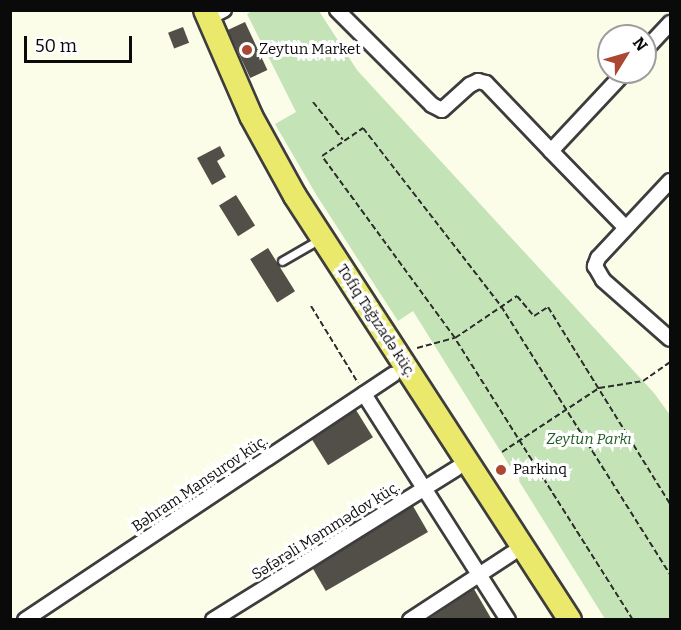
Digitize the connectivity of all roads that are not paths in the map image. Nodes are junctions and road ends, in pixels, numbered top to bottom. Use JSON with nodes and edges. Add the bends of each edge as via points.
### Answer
{"nodes":[{"id":1,"x":336,"y":10,"type":"edge"},
{"id":2,"x":207,"y":12,"type":"edge"},
{"id":3,"x":670,"y":23,"type":"edge"},
{"id":4,"x":657,"y":37,"type":"edge"},
{"id":5,"x":614,"y":84,"type":"edge"},
{"id":6,"x":551,"y":151,"type":"junction"},
{"id":7,"x":670,"y":181,"type":"edge"},
{"id":8,"x":626,"y":228,"type":"junction"},
{"id":9,"x":311,"y":244,"type":"junction"},
{"id":10,"x":282,"y":261,"type":"dead end"},
{"id":11,"x":670,"y":338,"type":"edge"},
{"id":12,"x":396,"y":364,"type":"junction"},
{"id":13,"x":364,"y":394,"type":"junction"},
{"id":14,"x":456,"y":470,"type":"junction"},
{"id":15,"x":424,"y":490,"type":"junction"},
{"id":16,"x":511,"y":554,"type":"junction"},
{"id":17,"x":480,"y":575,"type":"junction"},
{"id":18,"x":25,"y":620,"type":"edge"},
{"id":19,"x":213,"y":620,"type":"edge"},
{"id":20,"x":410,"y":620,"type":"edge"},
{"id":21,"x":508,"y":620,"type":"edge"},
{"id":22,"x":553,"y":620,"type":"edge"},
{"id":23,"x":570,"y":620,"type":"edge"}],
"edges":[{"from":1,"to":6,"type":"street","via":[[432,105],[442,110],[470,85],[486,83]]},
{"from":2,"to":9,"type":"main road","name":"Tofiq Tağızadə küç.","via":[[239,122]]},
{"from":2,"to":12,"type":"main road","name":"Tofiq Tağızadə küç.","via":[[271,154]]},
{"from":3,"to":4,"type":"street"},
{"from":5,"to":6,"type":"street"},
{"from":6,"to":8,"type":"street"},
{"from":7,"to":8,"type":"street"},
{"from":8,"to":11,"type":"street","via":[[598,258],[597,273]]},
{"from":9,"to":10,"type":"lane"},
{"from":9,"to":12,"type":"main road","name":"Tofiq Tağızadə küç."},
{"from":12,"to":13,"type":"street","name":"Bəhram Mansurov küç."},
{"from":12,"to":14,"type":"main road","name":"Tofiq Tağızadə küç."},
{"from":12,"to":23,"type":"main road","name":"Tofiq Tağızadə küç."},
{"from":13,"to":15,"type":"street"},
{"from":13,"to":18,"type":"street","name":"Bəhram Mansurov küç."},
{"from":14,"to":15,"type":"street","name":"Səfərəli Məmmədov küç."},
{"from":14,"to":16,"type":"main road","name":"Tofiq Tağızadə küç."},
{"from":15,"to":17,"type":"street"},
{"from":15,"to":19,"type":"street","name":"Səfərəli Məmmədov küç."},
{"from":16,"to":17,"type":"street"},
{"from":16,"to":22,"type":"main road","name":"Tofiq Tağızadə küç."},
{"from":17,"to":20,"type":"street"},
{"from":17,"to":21,"type":"street"}]}
